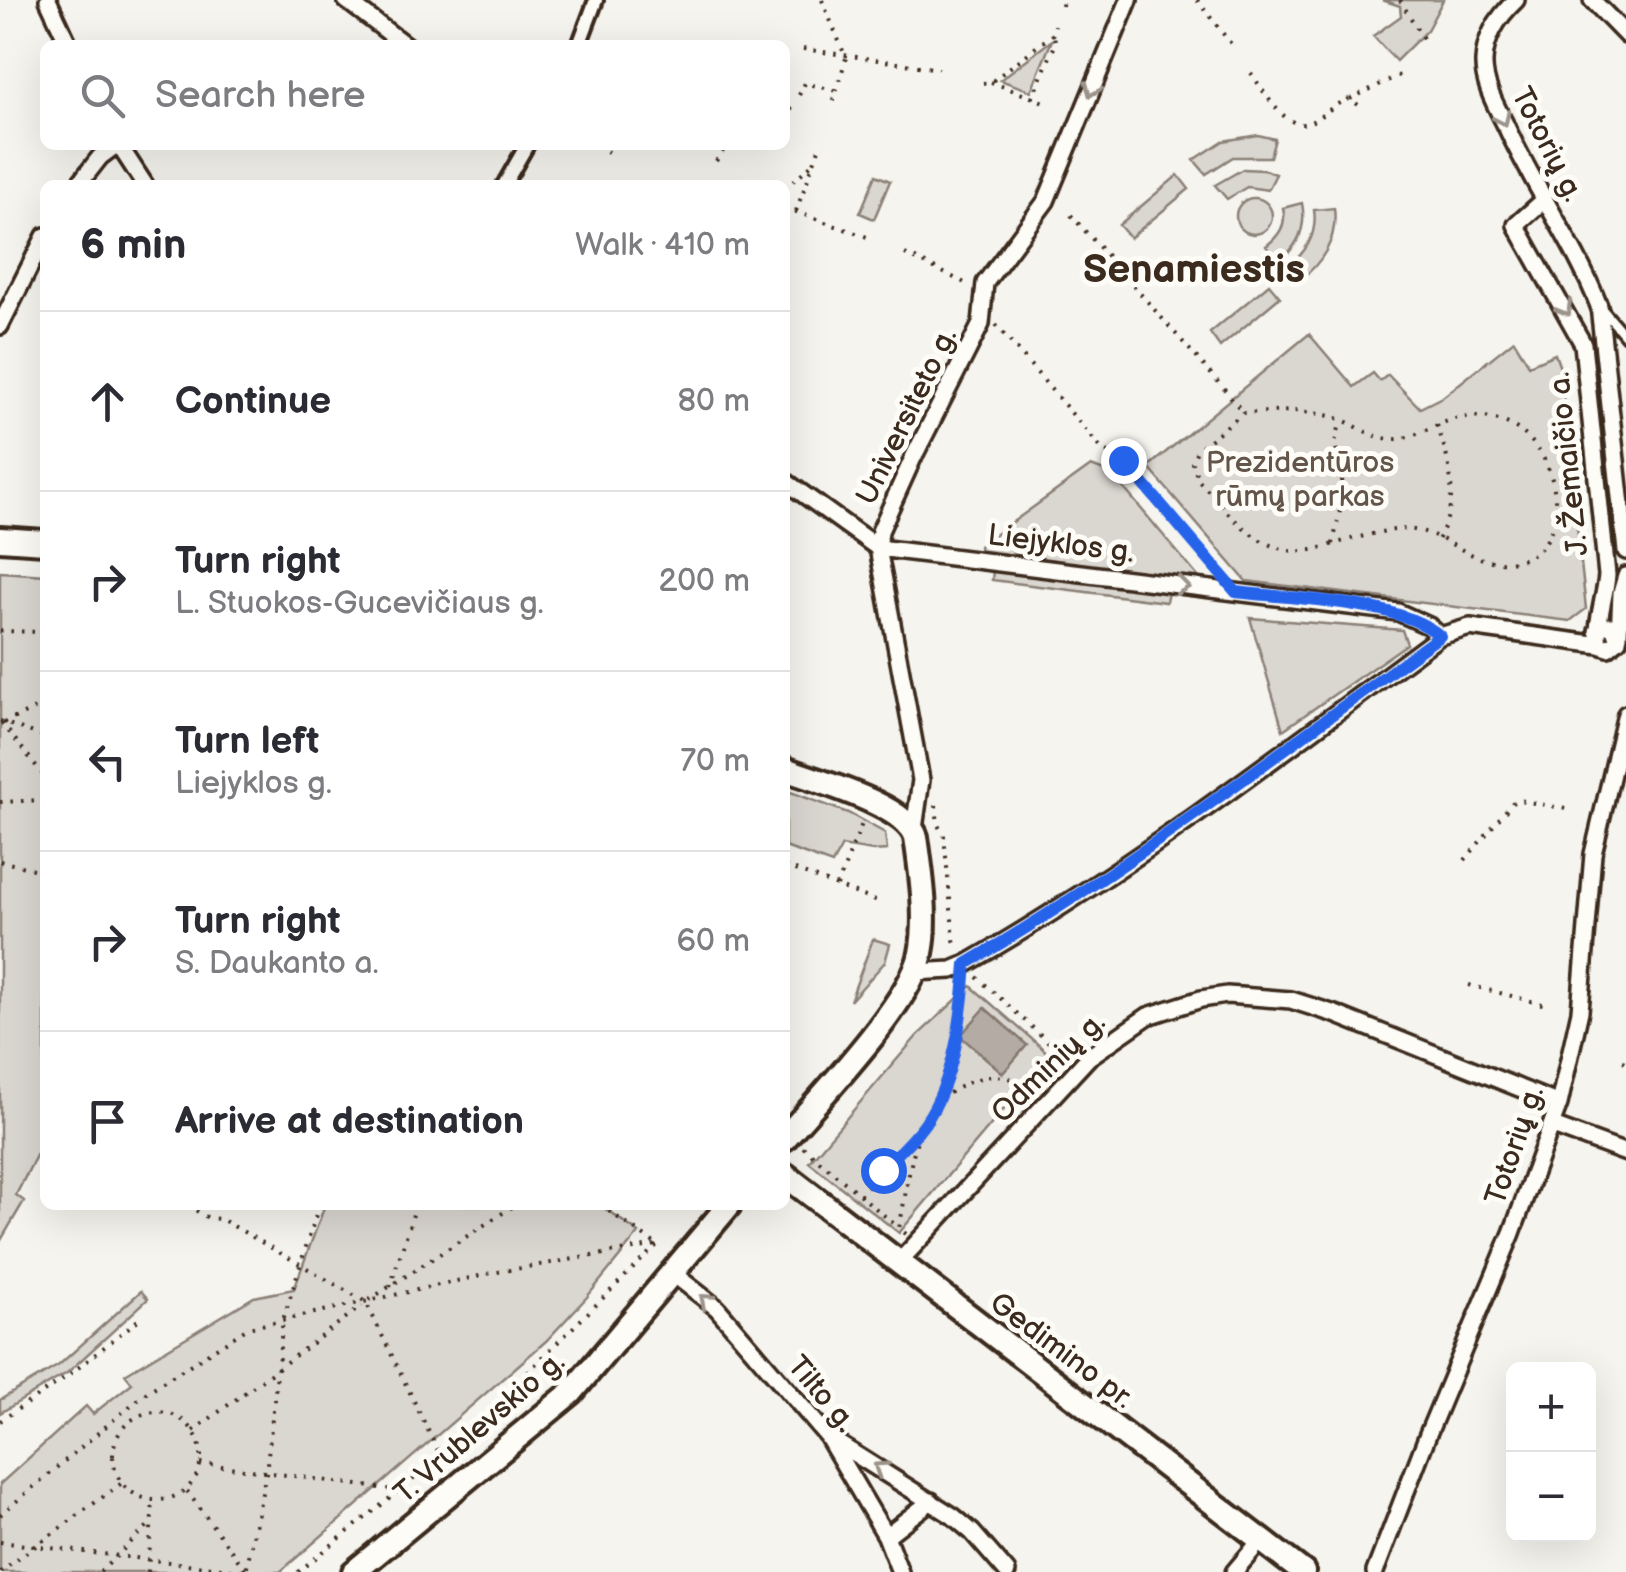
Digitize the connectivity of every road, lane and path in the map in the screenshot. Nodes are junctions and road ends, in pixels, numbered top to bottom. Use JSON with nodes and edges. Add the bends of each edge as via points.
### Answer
{"nodes":[{"id":1,"x":48,"y":0,"type":"edge"},
{"id":2,"x":346,"y":0,"type":"edge"},
{"id":3,"x":596,"y":0,"type":"edge"},
{"id":4,"x":822,"y":0,"type":"edge"},
{"id":5,"x":1129,"y":0,"type":"edge"},
{"id":6,"x":1198,"y":0,"type":"edge"},
{"id":7,"x":1400,"y":0,"type":"edge"},
{"id":8,"x":1516,"y":0,"type":"edge"},
{"id":9,"x":1592,"y":0,"type":"edge"},
{"id":10,"x":1055,"y":25,"type":"dead end"},
{"id":11,"x":1053,"y":34,"type":"junction"},
{"id":12,"x":1626,"y":35,"type":"edge"},
{"id":13,"x":67,"y":40,"type":"edge"},
{"id":14,"x":399,"y":40,"type":"edge"},
{"id":15,"x":581,"y":40,"type":"edge"},
{"id":16,"x":1427,"y":45,"type":"dead end"},
{"id":17,"x":1234,"y":49,"type":"dead end"},
{"id":18,"x":803,"y":50,"type":"dead end"},
{"id":19,"x":846,"y":58,"type":"junction"},
{"id":20,"x":939,"y":70,"type":"dead end"},
{"id":21,"x":1406,"y":72,"type":"dead end"},
{"id":22,"x":1251,"y":73,"type":"dead end"},
{"id":23,"x":992,"y":82,"type":"junction"},
{"id":24,"x":983,"y":83,"type":"dead end"},
{"id":25,"x":837,"y":91,"type":"junction"},
{"id":26,"x":799,"y":96,"type":"dead end"},
{"id":27,"x":1032,"y":98,"type":"junction"},
{"id":28,"x":1350,"y":99,"type":"junction"},
{"id":29,"x":1044,"y":102,"type":"dead end"},
{"id":30,"x":794,"y":104,"type":"dead end"},
{"id":31,"x":832,"y":107,"type":"dead end"},
{"id":32,"x":1364,"y":110,"type":"dead end"},
{"id":33,"x":790,"y":111,"type":"edge"},
{"id":34,"x":820,"y":146,"type":"dead end"},
{"id":35,"x":111,"y":150,"type":"edge"},
{"id":36,"x":121,"y":150,"type":"edge"},
{"id":37,"x":524,"y":150,"type":"edge"},
{"id":38,"x":605,"y":150,"type":"edge"},
{"id":39,"x":724,"y":150,"type":"edge"},
{"id":40,"x":608,"y":152,"type":"dead end"},
{"id":41,"x":716,"y":161,"type":"dead end"},
{"id":42,"x":814,"y":163,"type":"junction"},
{"id":43,"x":82,"y":180,"type":"edge"},
{"id":44,"x":142,"y":180,"type":"edge"},
{"id":45,"x":507,"y":180,"type":"edge"},
{"id":46,"x":790,"y":184,"type":"edge"},
{"id":47,"x":1543,"y":200,"type":"junction"},
{"id":48,"x":790,"y":210,"type":"edge"},
{"id":49,"x":796,"y":212,"type":"junction"},
{"id":50,"x":1072,"y":215,"type":"dead end"},
{"id":51,"x":870,"y":238,"type":"dead end"},
{"id":52,"x":40,"y":246,"type":"edge"},
{"id":53,"x":905,"y":254,"type":"dead end"},
{"id":54,"x":982,"y":298,"type":"junction"},
{"id":55,"x":1599,"y":306,"type":"junction"},
{"id":56,"x":0,"y":326,"type":"edge"},
{"id":57,"x":1626,"y":337,"type":"edge"},
{"id":58,"x":1604,"y":339,"type":"junction"},
{"id":59,"x":1583,"y":344,"type":"junction"},
{"id":60,"x":1244,"y":413,"type":"junction"},
{"id":61,"x":1619,"y":413,"type":"edge"},
{"id":62,"x":1591,"y":414,"type":"junction"},
{"id":63,"x":1342,"y":420,"type":"junction"},
{"id":64,"x":1437,"y":425,"type":"junction"},
{"id":65,"x":790,"y":486,"type":"edge"},
{"id":66,"x":0,"y":539,"type":"edge"},
{"id":67,"x":1438,"y":540,"type":"junction"},
{"id":68,"x":40,"y":542,"type":"edge"},
{"id":69,"x":1333,"y":544,"type":"junction"},
{"id":70,"x":878,"y":548,"type":"junction"},
{"id":71,"x":1626,"y":551,"type":"edge"},
{"id":72,"x":1626,"y":576,"type":"edge"},
{"id":73,"x":1236,"y":592,"type":"junction"},
{"id":74,"x":0,"y":630,"type":"edge"},
{"id":75,"x":40,"y":632,"type":"edge"},
{"id":76,"x":1440,"y":636,"type":"junction"},
{"id":77,"x":1595,"y":637,"type":"junction"},
{"id":78,"x":1621,"y":642,"type":"edge"},
{"id":79,"x":40,"y":706,"type":"edge"},
{"id":80,"x":1626,"y":714,"type":"edge"},
{"id":81,"x":1,"y":723,"type":"edge"},
{"id":82,"x":40,"y":735,"type":"edge"},
{"id":83,"x":790,"y":770,"type":"edge"},
{"id":84,"x":40,"y":771,"type":"edge"},
{"id":85,"x":40,"y":800,"type":"edge"},
{"id":86,"x":0,"y":802,"type":"edge"},
{"id":87,"x":1566,"y":809,"type":"dead end"},
{"id":88,"x":866,"y":814,"type":"dead end"},
{"id":89,"x":914,"y":830,"type":"junction"},
{"id":90,"x":1465,"y":860,"type":"dead end"},
{"id":91,"x":0,"y":861,"type":"edge"},
{"id":92,"x":790,"y":868,"type":"edge"},
{"id":93,"x":40,"y":871,"type":"edge"},
{"id":94,"x":837,"y":886,"type":"junction"},
{"id":95,"x":881,"y":903,"type":"dead end"},
{"id":96,"x":966,"y":964,"type":"junction"},
{"id":97,"x":915,"y":972,"type":"junction"},
{"id":98,"x":1469,"y":985,"type":"dead end"},
{"id":99,"x":1550,"y":1006,"type":"dead end"},
{"id":100,"x":1046,"y":1102,"type":"junction"},
{"id":101,"x":935,"y":1104,"type":"junction"},
{"id":102,"x":1560,"y":1104,"type":"junction"},
{"id":103,"x":924,"y":1123,"type":"junction"},
{"id":104,"x":1552,"y":1126,"type":"junction"},
{"id":105,"x":790,"y":1132,"type":"edge"},
{"id":106,"x":790,"y":1138,"type":"edge"},
{"id":107,"x":1626,"y":1153,"type":"edge"},
{"id":108,"x":790,"y":1179,"type":"edge"},
{"id":109,"x":860,"y":1196,"type":"junction"},
{"id":110,"x":196,"y":1210,"type":"edge"},
{"id":111,"x":317,"y":1210,"type":"edge"},
{"id":112,"x":414,"y":1210,"type":"edge"},
{"id":113,"x":507,"y":1210,"type":"edge"},
{"id":114,"x":607,"y":1210,"type":"edge"},
{"id":115,"x":724,"y":1210,"type":"edge"},
{"id":116,"x":899,"y":1228,"type":"junction"},
{"id":117,"x":917,"y":1243,"type":"junction"},
{"id":118,"x":657,"y":1246,"type":"junction"},
{"id":119,"x":899,"y":1262,"type":"junction"},
{"id":120,"x":300,"y":1264,"type":"junction"},
{"id":121,"x":672,"y":1272,"type":"junction"},
{"id":122,"x":390,"y":1287,"type":"junction"},
{"id":123,"x":366,"y":1302,"type":"junction"},
{"id":124,"x":143,"y":1316,"type":"dead end"},
{"id":125,"x":283,"y":1320,"type":"junction"},
{"id":126,"x":275,"y":1370,"type":"junction"},
{"id":127,"x":121,"y":1412,"type":"junction"},
{"id":128,"x":0,"y":1420,"type":"edge"},
{"id":129,"x":129,"y":1422,"type":"junction"},
{"id":130,"x":193,"y":1431,"type":"junction"},
{"id":131,"x":827,"y":1436,"type":"junction"},
{"id":132,"x":441,"y":1457,"type":"junction"},
{"id":133,"x":200,"y":1462,"type":"junction"},
{"id":134,"x":266,"y":1473,"type":"junction"},
{"id":135,"x":122,"y":1483,"type":"junction"},
{"id":136,"x":186,"y":1490,"type":"junction"},
{"id":137,"x":401,"y":1492,"type":"junction"},
{"id":138,"x":154,"y":1500,"type":"junction"},
{"id":139,"x":931,"y":1501,"type":"junction"},
{"id":140,"x":0,"y":1515,"type":"edge"},
{"id":141,"x":152,"y":1522,"type":"junction"},
{"id":142,"x":886,"y":1536,"type":"junction"},
{"id":143,"x":1261,"y":1540,"type":"junction"},
{"id":144,"x":0,"y":1542,"type":"edge"},
{"id":145,"x":34,"y":1546,"type":"junction"},
{"id":146,"x":116,"y":1556,"type":"junction"},
{"id":147,"x":149,"y":1560,"type":"junction"},
{"id":148,"x":0,"y":1572,"type":"edge"},
{"id":149,"x":100,"y":1572,"type":"edge"},
{"id":150,"x":148,"y":1572,"type":"edge"},
{"id":151,"x":246,"y":1572,"type":"edge"},
{"id":152,"x":298,"y":1572,"type":"edge"},
{"id":153,"x":354,"y":1572,"type":"edge"},
{"id":154,"x":900,"y":1572,"type":"edge"},
{"id":155,"x":1007,"y":1572,"type":"edge"},
{"id":156,"x":1234,"y":1572,"type":"edge"},
{"id":157,"x":1303,"y":1572,"type":"edge"},
{"id":158,"x":1374,"y":1572,"type":"edge"}],
"edges":[{"from":1,"to":13,"type":"street"},
{"from":2,"to":14,"type":"street"},
{"from":3,"to":15,"type":"street"},
{"from":4,"to":19,"type":"path"},
{"from":5,"to":54,"type":"street","name":"Universiteto g.","one_way":true,"via":[[1042,208],[985,283]]},
{"from":6,"to":17,"type":"path"},
{"from":7,"to":16,"type":"path"},
{"from":8,"to":47,"type":"street","name":"Totorių g.","one_way":true,"via":[[1486,46],[1486,81]]},
{"from":9,"to":12,"type":"street"},
{"from":10,"to":11,"type":"path"},
{"from":11,"to":23,"type":"path"},
{"from":11,"to":27,"type":"path","via":[[1056,43]]},
{"from":18,"to":19,"type":"path"},
{"from":19,"to":20,"type":"path"},
{"from":19,"to":25,"type":"path"},
{"from":21,"to":28,"type":"path"},
{"from":22,"to":28,"type":"path","via":[[1298,124]]},
{"from":23,"to":24,"type":"path"},
{"from":23,"to":27,"type":"path"},
{"from":25,"to":26,"type":"path","via":[[805,84]]},
{"from":25,"to":31,"type":"path"},
{"from":27,"to":29,"type":"path"},
{"from":28,"to":32,"type":"path"},
{"from":30,"to":33,"type":"path"},
{"from":34,"to":42,"type":"path"},
{"from":35,"to":43,"type":"street"},
{"from":36,"to":44,"type":"street"},
{"from":37,"to":45,"type":"street"},
{"from":38,"to":40,"type":"path"},
{"from":39,"to":41,"type":"path"},
{"from":42,"to":46,"type":"path"},
{"from":42,"to":49,"type":"path"},
{"from":47,"to":55,"type":"street","name":"Totorių g."},
{"from":47,"to":59,"type":"street","name":"J. Žemaičio a.","one_way":true,"via":[[1516,225]]},
{"from":48,"to":49,"type":"path"},
{"from":49,"to":51,"type":"path"},
{"from":50,"to":60,"type":"path"},
{"from":52,"to":56,"type":"street"},
{"from":53,"to":54,"type":"path","via":[[972,286]]},
{"from":54,"to":70,"type":"street","name":"Universiteto g.","via":[[981,324],[912,458]]},
{"from":54,"to":73,"type":"path","via":[[994,324]]},
{"from":55,"to":57,"type":"lane"},
{"from":55,"to":58,"type":"street","name":"Totorių g."},
{"from":58,"to":59,"type":"street"},
{"from":58,"to":61,"type":"street","name":"Totorių g."},
{"from":59,"to":62,"type":"street","name":"J. Žemaičio a."},
{"from":60,"to":63,"type":"path"},
{"from":60,"to":69,"type":"path","via":[[1197,450],[1192,463],[1199,480],[1260,540],[1300,551]]},
{"from":61,"to":62,"type":"street"},
{"from":61,"to":71,"type":"street","name":"Totorių g."},
{"from":62,"to":77,"type":"street","name":"J. Žemaičio a.","via":[[1607,575]]},
{"from":63,"to":64,"type":"path","via":[[1393,439]]},
{"from":63,"to":69,"type":"path","via":[[1335,442],[1344,492]]},
{"from":64,"to":67,"type":"path","via":[[1453,487]]},
{"from":64,"to":67,"type":"path","via":[[1485,418],[1528,434],[1545,466],[1555,513],[1550,536],[1523,559],[1476,558]]},
{"from":65,"to":70,"type":"street"},
{"from":66,"to":68,"type":"main road"},
{"from":67,"to":69,"type":"path","via":[[1418,530],[1392,530]]},
{"from":70,"to":73,"type":"street","name":"Liejyklos g.","one_way":true},
{"from":70,"to":89,"type":"street","name":"Universiteto g.","via":[[921,780]]},
{"from":72,"to":78,"type":"street"},
{"from":73,"to":76,"type":"street","name":"Liejyklos g.","via":[[1398,612]]},
{"from":74,"to":75,"type":"path"},
{"from":76,"to":77,"type":"street","via":[[1470,627]]},
{"from":76,"to":96,"type":"street","via":[[1120,868]]},
{"from":77,"to":78,"type":"street","via":[[1610,625]]},
{"from":79,"to":81,"type":"path"},
{"from":80,"to":102,"type":"street","name":"Totorių g.","via":[[1592,854],[1580,1011]]},
{"from":81,"to":82,"type":"path"},
{"from":81,"to":84,"type":"path"},
{"from":83,"to":89,"type":"main road","via":[[888,810]]},
{"from":85,"to":86,"type":"path"},
{"from":87,"to":90,"type":"path","via":[[1512,803]]},
{"from":88,"to":94,"type":"path"},
{"from":89,"to":97,"type":"main road","via":[[923,935]]},
{"from":91,"to":93,"type":"path"},
{"from":92,"to":94,"type":"path"},
{"from":94,"to":95,"type":"path"},
{"from":96,"to":97,"type":"street"},
{"from":96,"to":101,"type":"path","via":[[954,1048]]},
{"from":97,"to":105,"type":"main road"},
{"from":98,"to":99,"type":"path"},
{"from":100,"to":101,"type":"path","via":[[1020,1081],[992,1076]]},
{"from":100,"to":102,"type":"street","name":"Odminių g.","via":[[1126,1028],[1176,1006],[1228,995],[1291,1000]]},
{"from":100,"to":117,"type":"street","name":"Odminių g."},
{"from":101,"to":103,"type":"path"},
{"from":102,"to":104,"type":"street","name":"Totorių g."},
{"from":103,"to":109,"type":"path"},
{"from":103,"to":116,"type":"path"},
{"from":104,"to":107,"type":"street"},
{"from":104,"to":158,"type":"street","name":"Totorių g."},
{"from":106,"to":109,"type":"path"},
{"from":108,"to":119,"type":"main road","name":"Gedimino pr."},
{"from":109,"to":116,"type":"path"},
{"from":110,"to":120,"type":"path"},
{"from":111,"to":120,"type":"path"},
{"from":112,"to":122,"type":"path"},
{"from":113,"to":122,"type":"path"},
{"from":114,"to":118,"type":"path"},
{"from":115,"to":121,"type":"main road","name":"T. Vrublevskio g."},
{"from":116,"to":117,"type":"path"},
{"from":117,"to":119,"type":"street","name":"Odminių g."},
{"from":118,"to":123,"type":"path"},
{"from":118,"to":132,"type":"path"},
{"from":119,"to":143,"type":"main road","name":"Gedimino pr."},
{"from":120,"to":123,"type":"path"},
{"from":120,"to":125,"type":"path"},
{"from":131,"to":121,"type":"street","name":"Tilto g.","one_way":true,"via":[[717,1308]]},
{"from":121,"to":153,"type":"main road","name":"T. Vrublevskio g.","via":[[571,1393]]},
{"from":122,"to":123,"type":"path"},
{"from":123,"to":125,"type":"path"},
{"from":123,"to":126,"type":"path"},
{"from":123,"to":132,"type":"path"},
{"from":124,"to":128,"type":"path"},
{"from":125,"to":126,"type":"path"},
{"from":125,"to":127,"type":"path","via":[[248,1328]]},
{"from":126,"to":130,"type":"path"},
{"from":126,"to":134,"type":"path"},
{"from":127,"to":129,"type":"path"},
{"from":127,"to":140,"type":"path"},
{"from":129,"to":130,"type":"path","via":[[163,1413]]},
{"from":129,"to":135,"type":"path","via":[[113,1451]]},
{"from":130,"to":133,"type":"path"},
{"from":139,"to":131,"type":"street","one_way":true},
{"from":131,"to":142,"type":"street","name":"Tilto g."},
{"from":132,"to":137,"type":"path"},
{"from":133,"to":134,"type":"path"},
{"from":133,"to":136,"type":"path"},
{"from":134,"to":137,"type":"path"},
{"from":134,"to":151,"type":"path"},
{"from":135,"to":138,"type":"path"},
{"from":135,"to":145,"type":"path"},
{"from":136,"to":138,"type":"path"},
{"from":136,"to":151,"type":"path"},
{"from":137,"to":152,"type":"path"},
{"from":138,"to":141,"type":"path"},
{"from":139,"to":142,"type":"street"},
{"from":139,"to":155,"type":"street","via":[[972,1532]]},
{"from":141,"to":146,"type":"path"},
{"from":141,"to":147,"type":"path"},
{"from":142,"to":154,"type":"street","name":"Tilto g."},
{"from":143,"to":156,"type":"street"},
{"from":143,"to":157,"type":"main road","name":"Gedimino pr."},
{"from":144,"to":145,"type":"path"},
{"from":145,"to":146,"type":"path"},
{"from":145,"to":148,"type":"path"},
{"from":146,"to":147,"type":"path"},
{"from":146,"to":149,"type":"path"},
{"from":147,"to":150,"type":"path"},
{"from":147,"to":151,"type":"path"}]}
